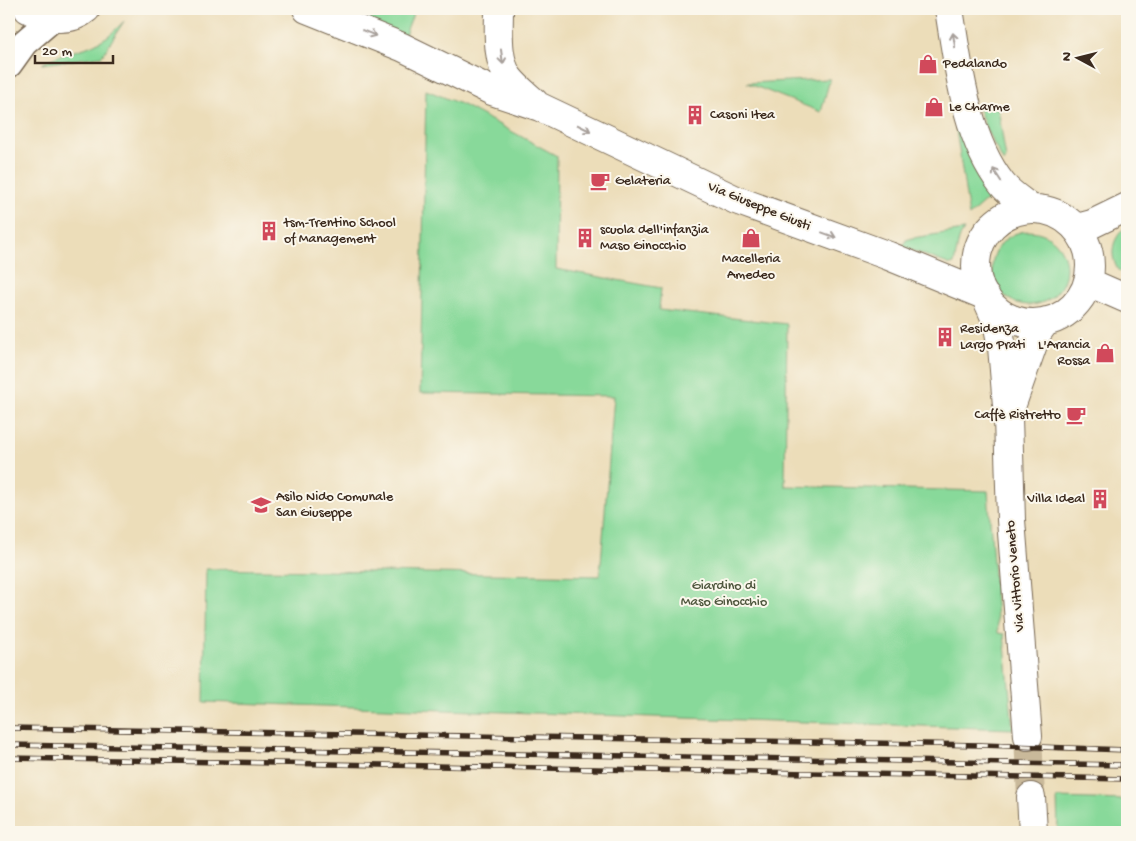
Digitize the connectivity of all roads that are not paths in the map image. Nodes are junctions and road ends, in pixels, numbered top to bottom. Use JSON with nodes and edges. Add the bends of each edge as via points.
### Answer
{"nodes":[{"id":1,"x":86,"y":9,"type":"edge"},
{"id":2,"x":307,"y":9,"type":"edge"},
{"id":3,"x":499,"y":9,"type":"edge"},
{"id":4,"x":949,"y":9,"type":"edge"},
{"id":5,"x":40,"y":14,"type":"edge"},
{"id":6,"x":9,"y":64,"type":"edge"},
{"id":7,"x":540,"y":107,"type":"junction"},
{"id":8,"x":1127,"y":207,"type":"edge"},
{"id":9,"x":1031,"y":209,"type":"junction"},
{"id":10,"x":1077,"y":228,"type":"junction"},
{"id":11,"x":1088,"y":282,"type":"junction"},
{"id":12,"x":985,"y":296,"type":"junction"},
{"id":13,"x":1127,"y":299,"type":"edge"},
{"id":14,"x":1046,"y":321,"type":"junction"},
{"id":15,"x":1008,"y":417,"type":"junction"},
{"id":16,"x":1028,"y":736,"type":"tunnel mouth"},
{"id":17,"x":1031,"y":797,"type":"tunnel mouth"},
{"id":18,"x":1033,"y":832,"type":"edge"}],
"edges":[{"from":1,"to":5,"type":"street","via":[[81,14],[70,16]]},
{"from":2,"to":7,"type":"street","name":"Via Giuseppe Giusti","one_way":true,"via":[[393,43],[492,91]]},
{"from":3,"to":7,"type":"street","name":"Via Giuseppe Giusti","one_way":true,"via":[[502,65],[517,87]]},
{"from":9,"to":4,"type":"street","one_way":true,"via":[[1003,186],[979,141],[966,101]]},
{"from":5,"to":6,"type":"street"},
{"from":7,"to":12,"type":"street","name":"Via Giuseppe Giusti","one_way":true,"via":[[736,200],[889,256]]},
{"from":8,"to":10,"type":"street"},
{"from":9,"to":10,"type":"street","via":[[1062,217]]},
{"from":9,"to":12,"type":"street","via":[[1003,218],[983,240],[977,270]]},
{"from":10,"to":11,"type":"street","via":[[1085,239],[1090,260]]},
{"from":11,"to":13,"type":"street"},
{"from":11,"to":14,"type":"street","via":[[1071,308]]},
{"from":12,"to":14,"type":"street","via":[[995,308],[1013,318]]},
{"from":12,"to":15,"type":"street","name":"Via Vittorio Veneto","via":[[997,322],[1002,347]]},
{"from":14,"to":15,"type":"street","name":"Via Vittorio Veneto","via":[[1037,332]]},
{"from":15,"to":16,"type":"street","name":"Via Vittorio Veneto","via":[[1011,520]]},
{"from":17,"to":18,"type":"street"}]}
